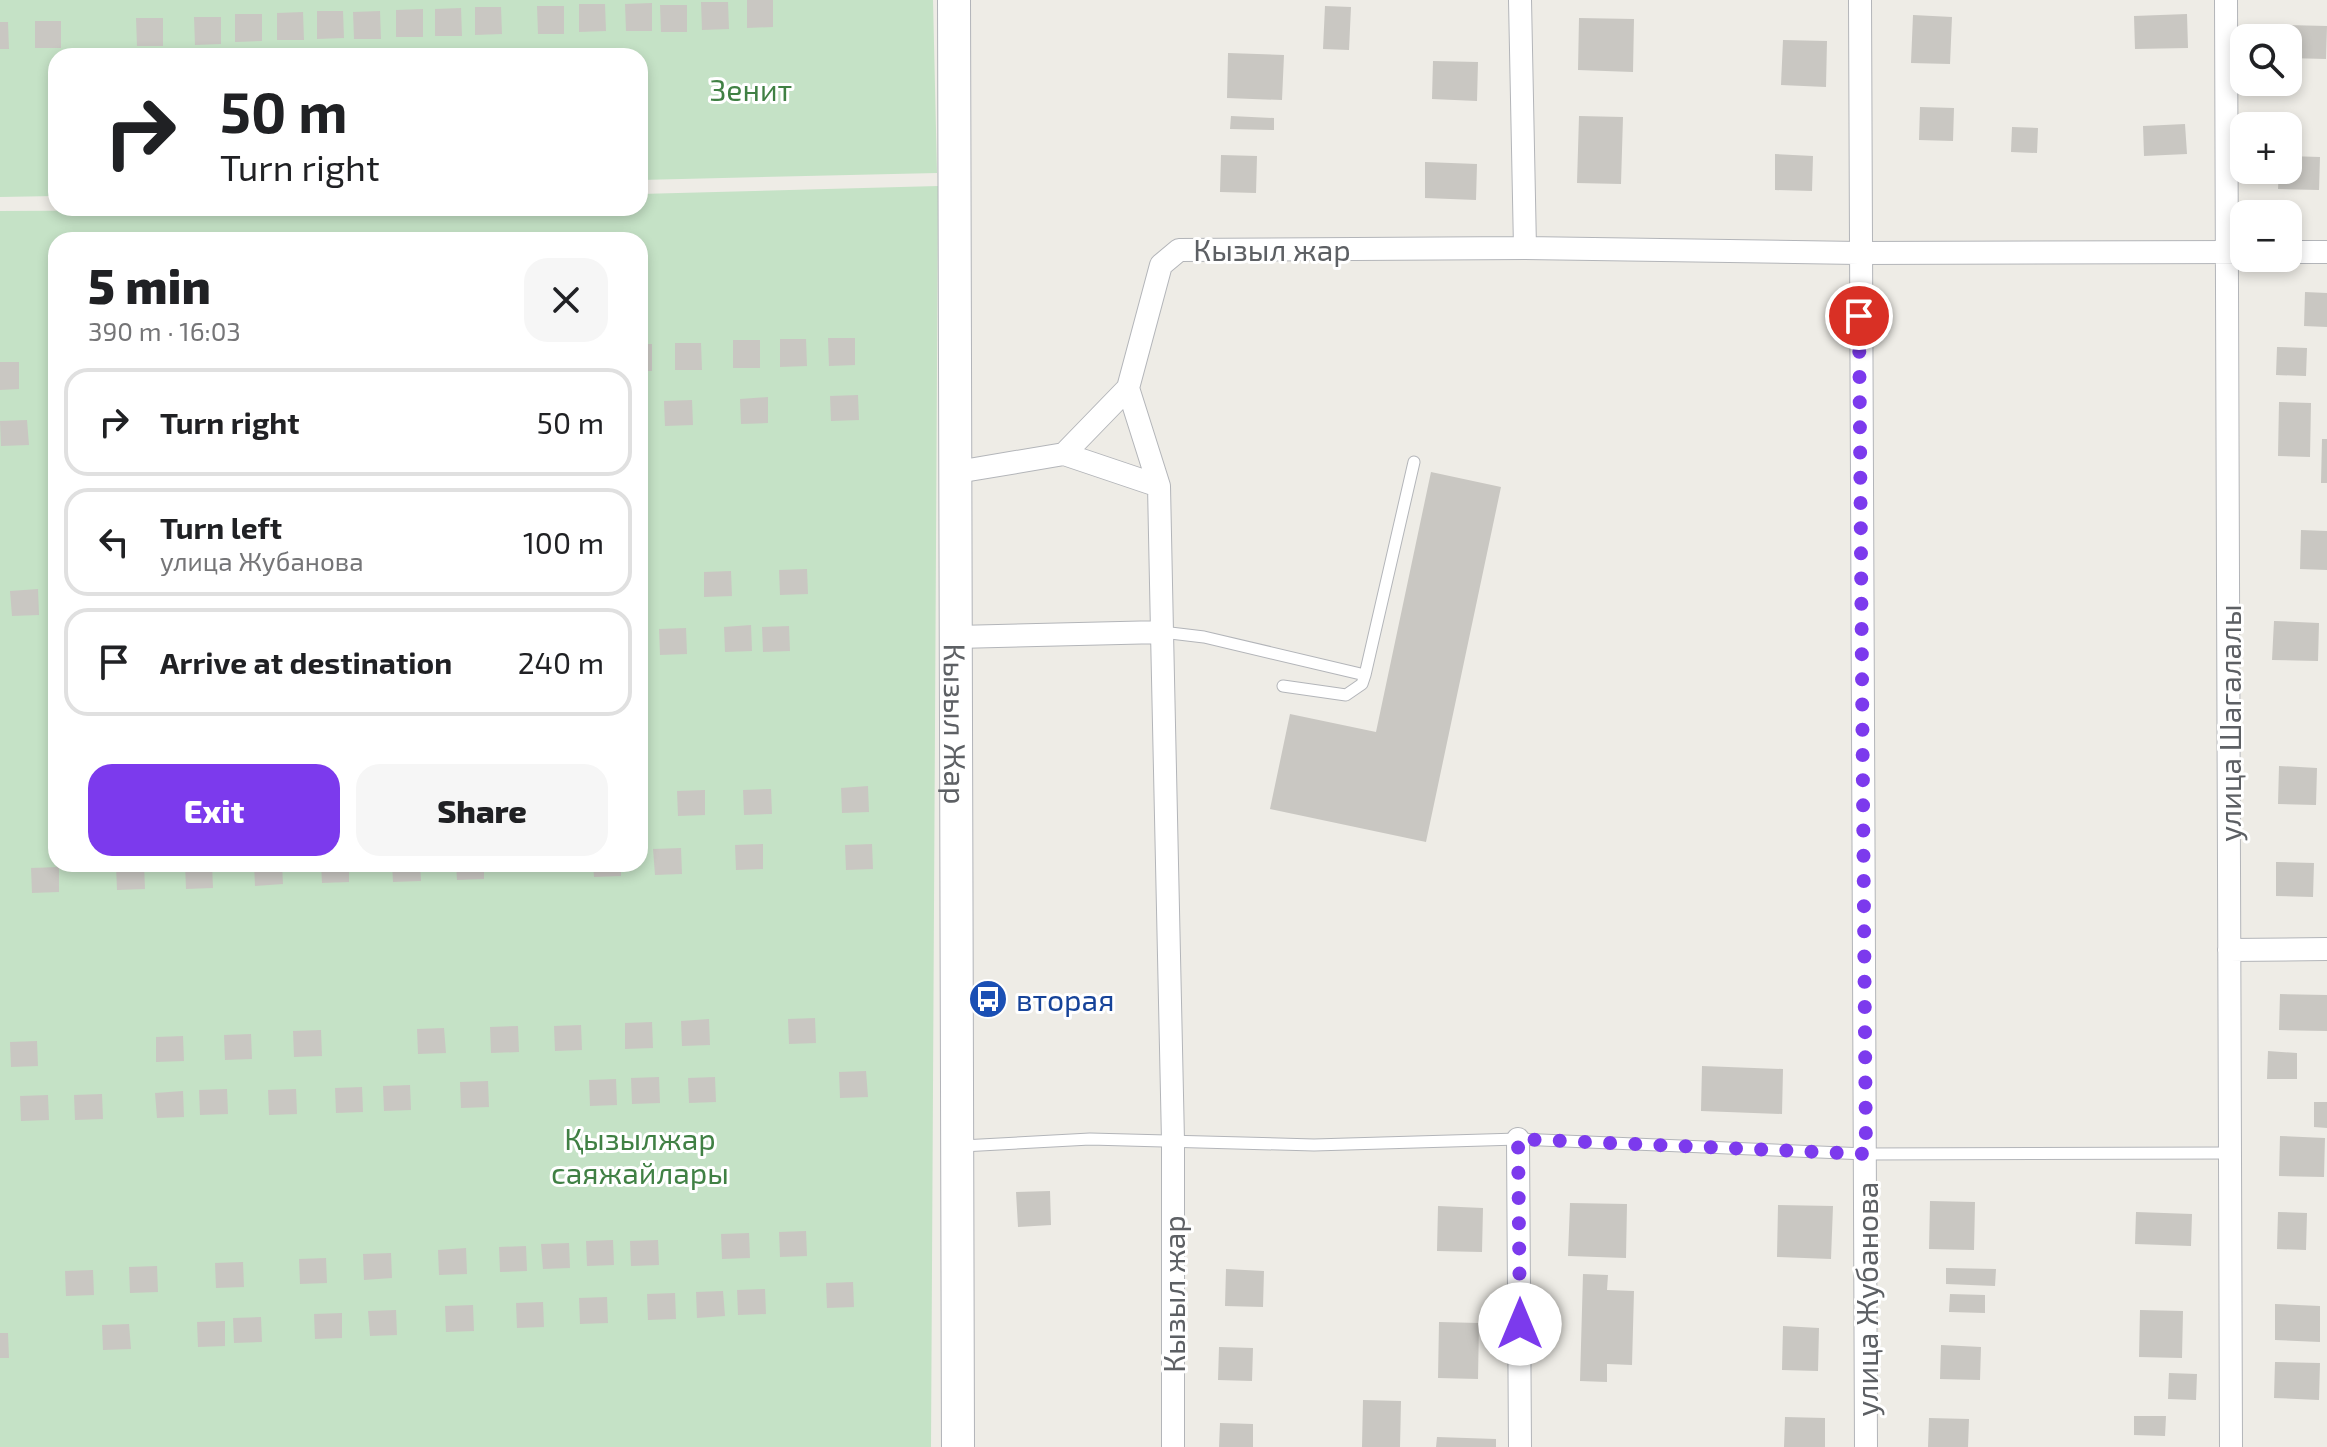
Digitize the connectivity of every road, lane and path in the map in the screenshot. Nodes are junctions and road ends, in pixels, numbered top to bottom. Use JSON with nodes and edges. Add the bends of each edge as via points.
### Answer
{"nodes":[{"id":1,"x":954,"y":0,"type":"edge"},
{"id":2,"x":1520,"y":0,"type":"edge"},
{"id":3,"x":1860,"y":0,"type":"edge"},
{"id":4,"x":2226,"y":0,"type":"edge"},
{"id":5,"x":2234,"y":200,"type":"edge"},
{"id":6,"x":1525,"y":248,"type":"junction"},
{"id":7,"x":2230,"y":252,"type":"edge"},
{"id":8,"x":2302,"y":252,"type":"edge"},
{"id":9,"x":2327,"y":252,"type":"edge"},
{"id":10,"x":1859,"y":253,"type":"junction"},
{"id":11,"x":2236,"y":272,"type":"edge"},
{"id":12,"x":1128,"y":388,"type":"junction"},
{"id":13,"x":1064,"y":454,"type":"junction"},
{"id":14,"x":1414,"y":462,"type":"dead end"},
{"id":15,"x":957,"y":472,"type":"junction"},
{"id":16,"x":1159,"y":486,"type":"junction"},
{"id":17,"x":1162,"y":632,"type":"junction"},
{"id":18,"x":957,"y":637,"type":"junction"},
{"id":19,"x":1365,"y":675,"type":"junction"},
{"id":20,"x":1283,"y":686,"type":"dead end"},
{"id":21,"x":2327,"y":949,"type":"edge"},
{"id":22,"x":2229,"y":950,"type":"junction"},
{"id":23,"x":1518,"y":1139,"type":"junction"},
{"id":24,"x":1173,"y":1141,"type":"junction"},
{"id":25,"x":957,"y":1147,"type":"junction"},
{"id":26,"x":2230,"y":1153,"type":"junction"},
{"id":27,"x":1866,"y":1154,"type":"junction"},
{"id":28,"x":958,"y":1447,"type":"edge"},
{"id":29,"x":1173,"y":1447,"type":"edge"},
{"id":30,"x":1520,"y":1447,"type":"edge"},
{"id":31,"x":1866,"y":1447,"type":"edge"},
{"id":32,"x":2231,"y":1447,"type":"edge"}],
"edges":[{"from":1,"to":15,"type":"main road","name":"Кызыл Жар"},
{"from":2,"to":6,"type":"street"},
{"from":3,"to":10,"type":"street","name":"улица Жубанова"},
{"from":4,"to":5,"type":"street","name":"улица Шагалалы"},
{"from":6,"to":10,"type":"street","name":"Кызыл жар"},
{"from":6,"to":12,"type":"street","name":"Кызыл жар","via":[[1179,250],[1161,265]]},
{"from":7,"to":10,"type":"street","name":"Кызыл жар"},
{"from":8,"to":9,"type":"street"},
{"from":10,"to":27,"type":"street","name":"улица Жубанова"},
{"from":11,"to":22,"type":"street","name":"улица Шагалалы"},
{"from":12,"to":13,"type":"street","name":"Кызыл жар"},
{"from":12,"to":16,"type":"street","name":"Кызыл жар"},
{"from":13,"to":15,"type":"street"},
{"from":13,"to":16,"type":"street"},
{"from":14,"to":19,"type":"lane"},
{"from":15,"to":18,"type":"main road","name":"Кызыл Жар"},
{"from":16,"to":17,"type":"street","name":"Кызыл жар"},
{"from":17,"to":18,"type":"street"},
{"from":17,"to":19,"type":"lane"},
{"from":17,"to":24,"type":"street","name":"Кызыл жар"},
{"from":18,"to":25,"type":"main road","name":"Кызыл Жар"},
{"from":19,"to":20,"type":"lane","via":[[1362,684],[1346,695]]},
{"from":21,"to":22,"type":"street"},
{"from":22,"to":26,"type":"street","name":"улица Шагалалы"},
{"from":23,"to":24,"type":"lane","via":[[1314,1145]]},
{"from":23,"to":27,"type":"lane"},
{"from":23,"to":30,"type":"street"},
{"from":24,"to":25,"type":"lane","via":[[1090,1139]]},
{"from":24,"to":29,"type":"street","name":"Кызыл жар"},
{"from":25,"to":28,"type":"main road","name":"Кызыл Жар"},
{"from":26,"to":27,"type":"lane"},
{"from":26,"to":32,"type":"street","name":"улица Шагалалы"},
{"from":27,"to":31,"type":"street","name":"улица Жубанова"}]}
